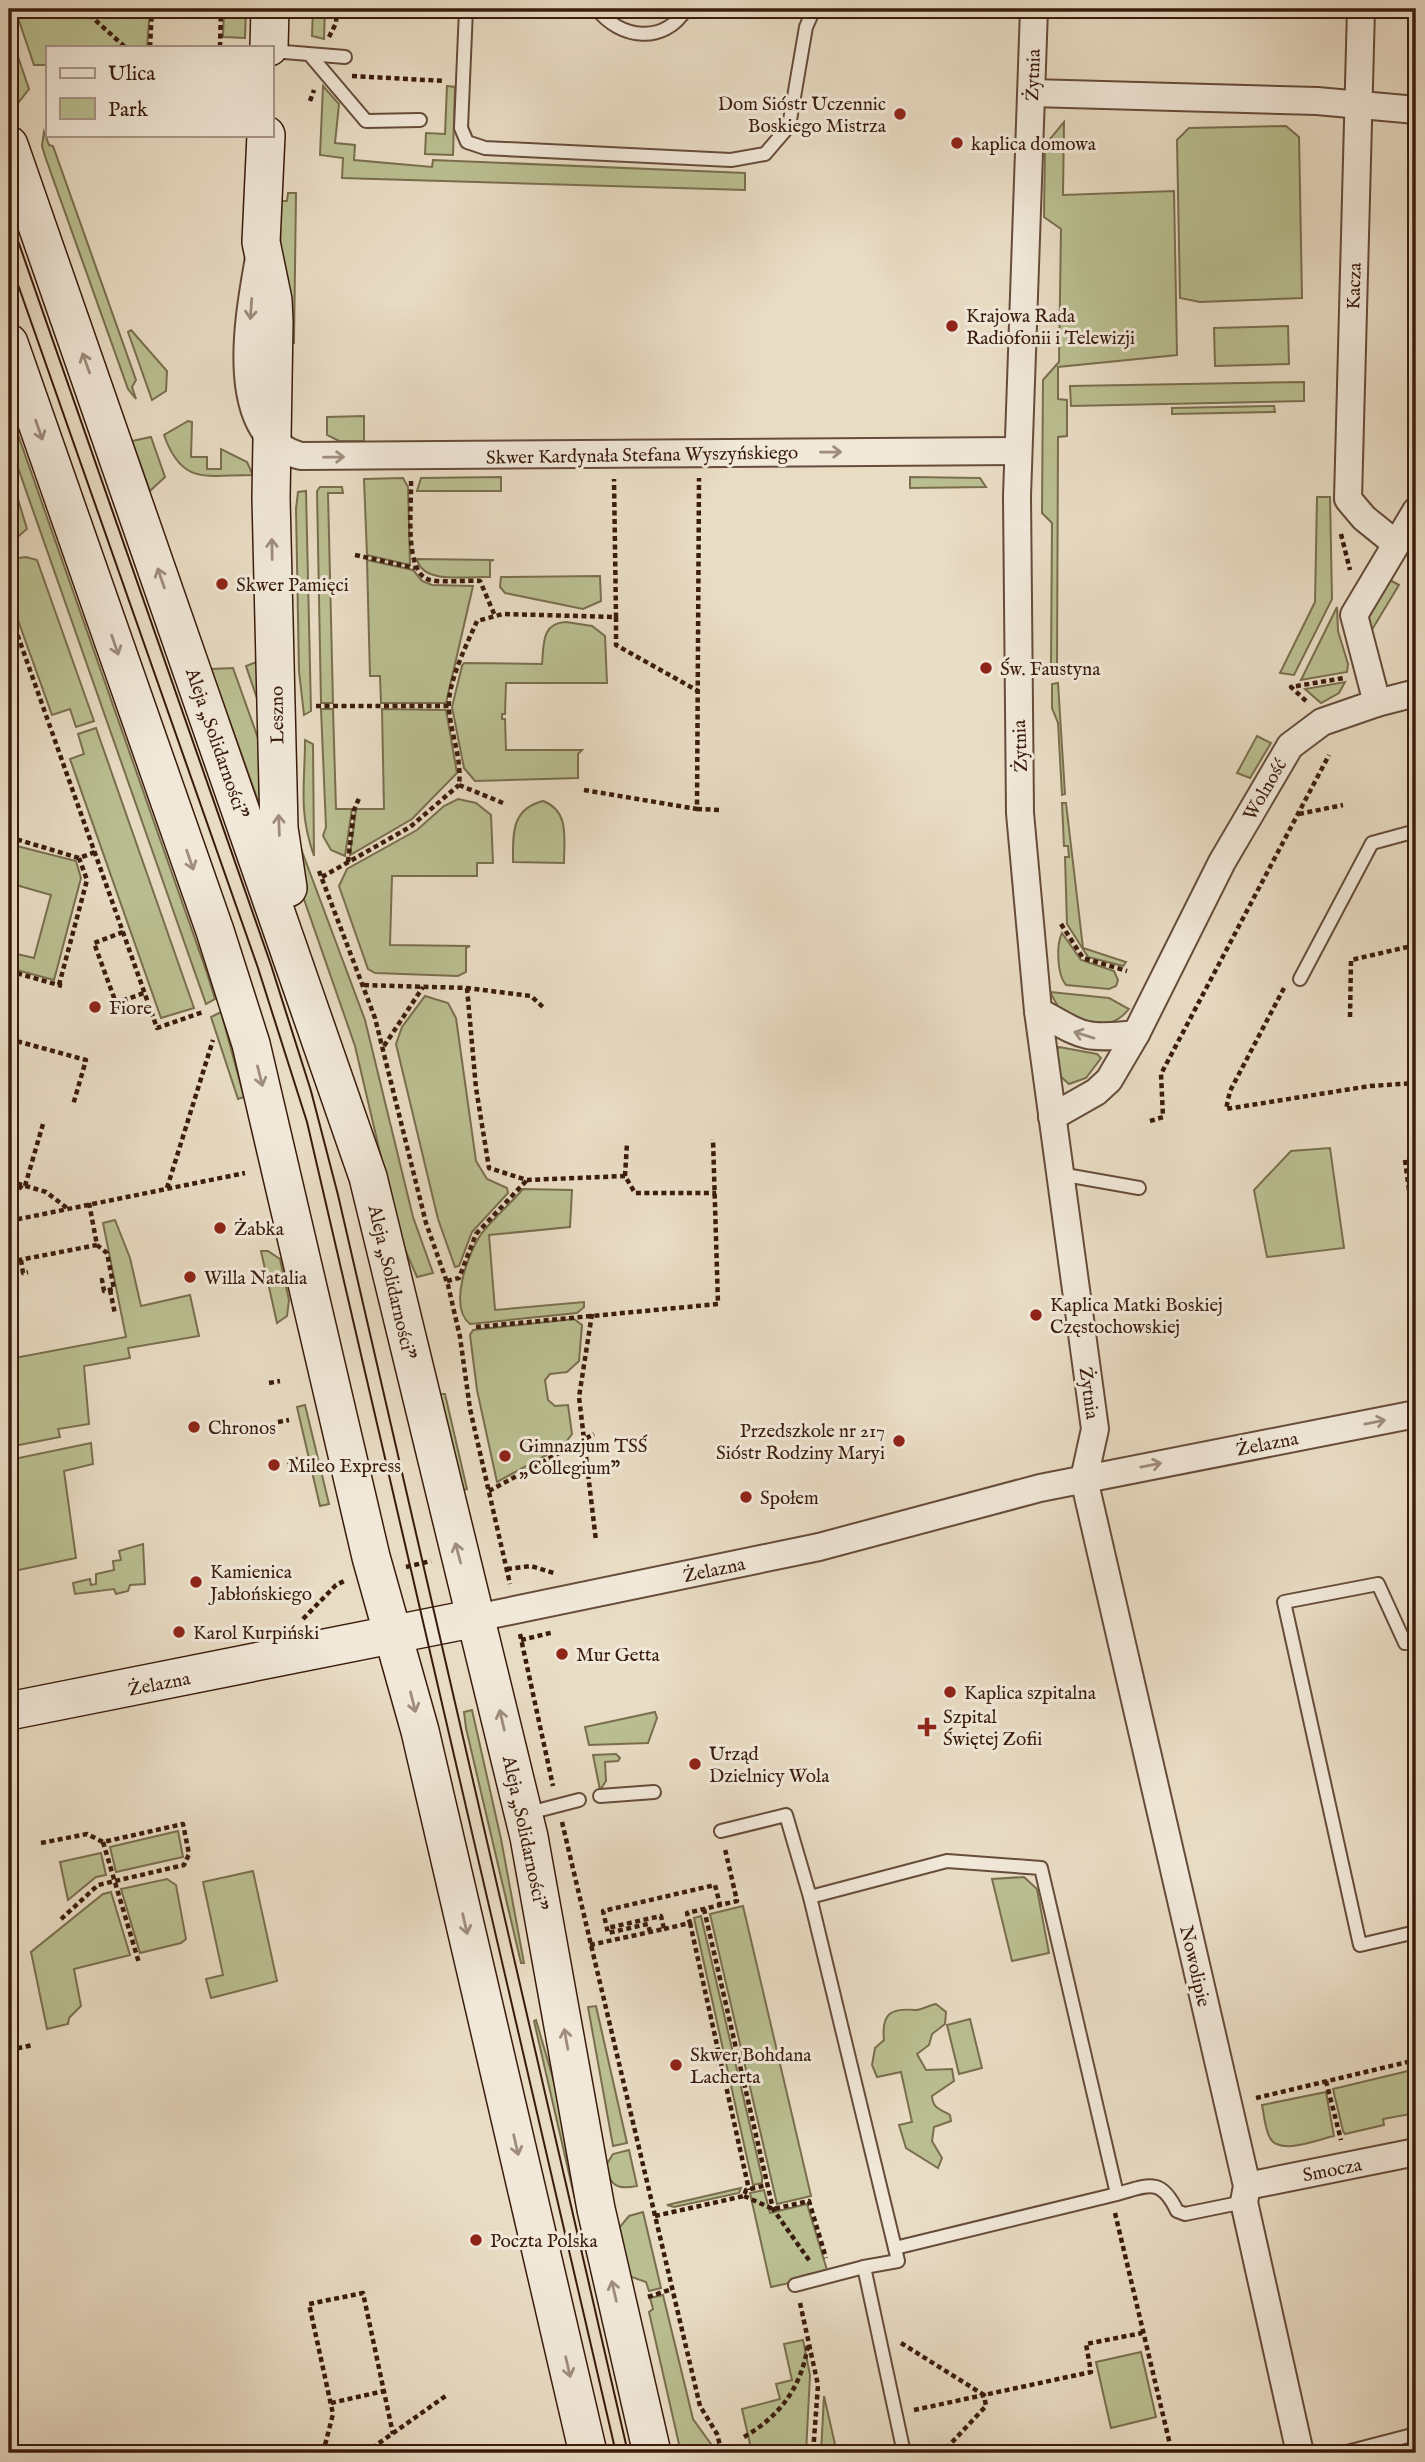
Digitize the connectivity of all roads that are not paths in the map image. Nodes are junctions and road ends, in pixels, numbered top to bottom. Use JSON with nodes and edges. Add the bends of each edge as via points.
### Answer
{"nodes":[{"id":1,"x":270,"y":9,"type":"edge"},
{"id":2,"x":466,"y":9,"type":"edge"},
{"id":3,"x":597,"y":9,"type":"edge"},
{"id":4,"x":686,"y":9,"type":"edge"},
{"id":5,"x":814,"y":9,"type":"edge"},
{"id":6,"x":1034,"y":9,"type":"edge"},
{"id":7,"x":1361,"y":9,"type":"edge"},
{"id":8,"x":270,"y":46,"type":"edge"},
{"id":9,"x":273,"y":49,"type":"edge"},
{"id":10,"x":310,"y":55,"type":"junction"},
{"id":11,"x":345,"y":57,"type":"dead end"},
{"id":12,"x":1031,"y":93,"type":"junction"},
{"id":13,"x":1358,"y":105,"type":"junction"},
{"id":14,"x":1409,"y":110,"type":"edge"},
{"id":15,"x":421,"y":120,"type":"dead end"},
{"id":16,"x":266,"y":136,"type":"edge"},
{"id":17,"x":9,"y":145,"type":"edge"},
{"id":18,"x":9,"y":343,"type":"edge"},
{"id":19,"x":271,"y":439,"type":"junction"},
{"id":20,"x":1018,"y":450,"type":"junction"},
{"id":21,"x":1416,"y":511,"type":"edge"},
{"id":22,"x":1395,"y":543,"type":"junction"},
{"id":23,"x":1416,"y":694,"type":"edge"},
{"id":24,"x":1377,"y":703,"type":"junction"},
{"id":25,"x":1416,"y":831,"type":"edge"},
{"id":26,"x":1300,"y":979,"type":"dead end"},
{"id":27,"x":304,"y":989,"type":"junction"},
{"id":28,"x":1038,"y":1012,"type":"junction"},
{"id":29,"x":1136,"y":1034,"type":"junction"},
{"id":30,"x":1052,"y":1117,"type":"junction"},
{"id":31,"x":1058,"y":1174,"type":"junction"},
{"id":32,"x":1139,"y":1188,"type":"dead end"},
{"id":33,"x":1416,"y":1414,"type":"edge"},
{"id":34,"x":1084,"y":1479,"type":"junction"},
{"id":35,"x":476,"y":1618,"type":"junction"},
{"id":36,"x":395,"y":1636,"type":"junction"},
{"id":37,"x":1416,"y":1641,"type":"edge"},
{"id":38,"x":9,"y":1711,"type":"edge"},
{"id":39,"x":654,"y":1792,"type":"dead end"},
{"id":40,"x":600,"y":1796,"type":"dead end"},
{"id":41,"x":579,"y":1800,"type":"dead end"},
{"id":42,"x":523,"y":1814,"type":"junction"},
{"id":43,"x":721,"y":1831,"type":"road end"},
{"id":44,"x":810,"y":1897,"type":"junction"},
{"id":45,"x":1416,"y":1932,"type":"edge"},
{"id":46,"x":1416,"y":2152,"type":"edge"},
{"id":47,"x":1117,"y":2194,"type":"junction"},
{"id":48,"x":1246,"y":2194,"type":"junction"},
{"id":49,"x":895,"y":2248,"type":"junction"},
{"id":50,"x":864,"y":2267,"type":"junction"},
{"id":51,"x":795,"y":2285,"type":"road end"},
{"id":52,"x":1416,"y":2434,"type":"edge"},
{"id":53,"x":588,"y":2453,"type":"edge"},
{"id":54,"x":652,"y":2453,"type":"edge"},
{"id":55,"x":904,"y":2453,"type":"edge"},
{"id":56,"x":1300,"y":2453,"type":"edge"},
{"id":57,"x":1343,"y":2453,"type":"edge"}],
"edges":[{"from":1,"to":8,"type":"main road"},
{"from":2,"to":5,"type":"lane","via":[[461,128],[467,142],[485,149],[731,160],[765,153],[789,126],[806,27]]},
{"from":3,"to":4,"type":"lane","via":[[617,28],[644,35],[671,25]]},
{"from":6,"to":12,"type":"street","name":"Żytnia"},
{"from":7,"to":13,"type":"street","name":"Kacza"},
{"from":9,"to":10,"type":"lane"},
{"from":10,"to":11,"type":"lane"},
{"from":10,"to":15,"type":"lane","via":[[366,121]]},
{"from":12,"to":13,"type":"street"},
{"from":12,"to":20,"type":"street","name":"Żytnia"},
{"from":13,"to":14,"type":"street"},
{"from":13,"to":22,"type":"street","name":"Kacza","via":[[1348,499],[1364,519]]},
{"from":16,"to":19,"type":"main road","name":"Leszno","via":[[261,242],[274,300]]},
{"from":27,"to":17,"type":"main road","name":"Aleja „Solidarności”","one_way":true},
{"from":18,"to":36,"type":"main road","one_way":true,"via":[[251,1044],[376,1573]]},
{"from":19,"to":20,"type":"street","name":"Skwer Kardynała Stefana Wyszyńskiego","one_way":true,"via":[[296,455],[320,457]]},
{"from":27,"to":19,"type":"main road","name":"Leszno","one_way":true,"via":[[279,828]]},
{"from":20,"to":28,"type":"street","name":"Żytnia","via":[[1020,813]]},
{"from":21,"to":22,"type":"street"},
{"from":22,"to":24,"type":"street","via":[[1354,614]]},
{"from":23,"to":24,"type":"street","name":"Wolność"},
{"from":24,"to":29,"type":"street","name":"Wolność","via":[[1322,722],[1281,756]]},
{"from":25,"to":26,"type":"lane","via":[[1372,843]]},
{"from":35,"to":27,"type":"main road","name":"Aleja „Solidarności”","one_way":true,"via":[[368,1177]]},
{"from":29,"to":28,"type":"street","one_way":true,"via":[[1094,1039]]},
{"from":28,"to":30,"type":"street","name":"Żytnia"},
{"from":29,"to":30,"type":"street","name":"Wolność","via":[[1109,1080]]},
{"from":30,"to":31,"type":"street","name":"Żytnia"},
{"from":31,"to":32,"type":"lane"},
{"from":31,"to":34,"type":"street","name":"Żytnia","via":[[1095,1429]]},
{"from":34,"to":33,"type":"street","name":"Żelazna","one_way":true},
{"from":34,"to":35,"type":"street","name":"Żelazna","via":[[819,1547]]},
{"from":34,"to":48,"type":"street","name":"Nowolipie"},
{"from":35,"to":36,"type":"main road","name":"Żelazna"},
{"from":42,"to":35,"type":"main road","name":"Aleja „Solidarności”","one_way":true},
{"from":36,"to":38,"type":"main road","name":"Żelazna"},
{"from":36,"to":53,"type":"main road","one_way":true},
{"from":37,"to":45,"type":"lane","via":[[1405,1643],[1378,1584],[1284,1602],[1360,1945]]},
{"from":39,"to":40,"type":"lane"},
{"from":41,"to":42,"type":"lane"},
{"from":54,"to":42,"type":"main road","name":"Aleja „Solidarności”","one_way":true,"via":[[600,2230]]},
{"from":43,"to":44,"type":"lane","via":[[786,1815]]},
{"from":44,"to":47,"type":"lane","via":[[947,1861],[1041,1868]]},
{"from":44,"to":49,"type":"lane"},
{"from":46,"to":48,"type":"street","name":"Smocza"},
{"from":47,"to":48,"type":"lane","via":[[1148,2185],[1159,2187],[1177,2211],[1185,2214]]},
{"from":47,"to":49,"type":"lane"},
{"from":48,"to":56,"type":"street","name":"Nowolipie"},
{"from":49,"to":50,"type":"lane","via":[[898,2261]]},
{"from":50,"to":51,"type":"lane"},
{"from":50,"to":55,"type":"lane"},
{"from":52,"to":57,"type":"lane"}]}
